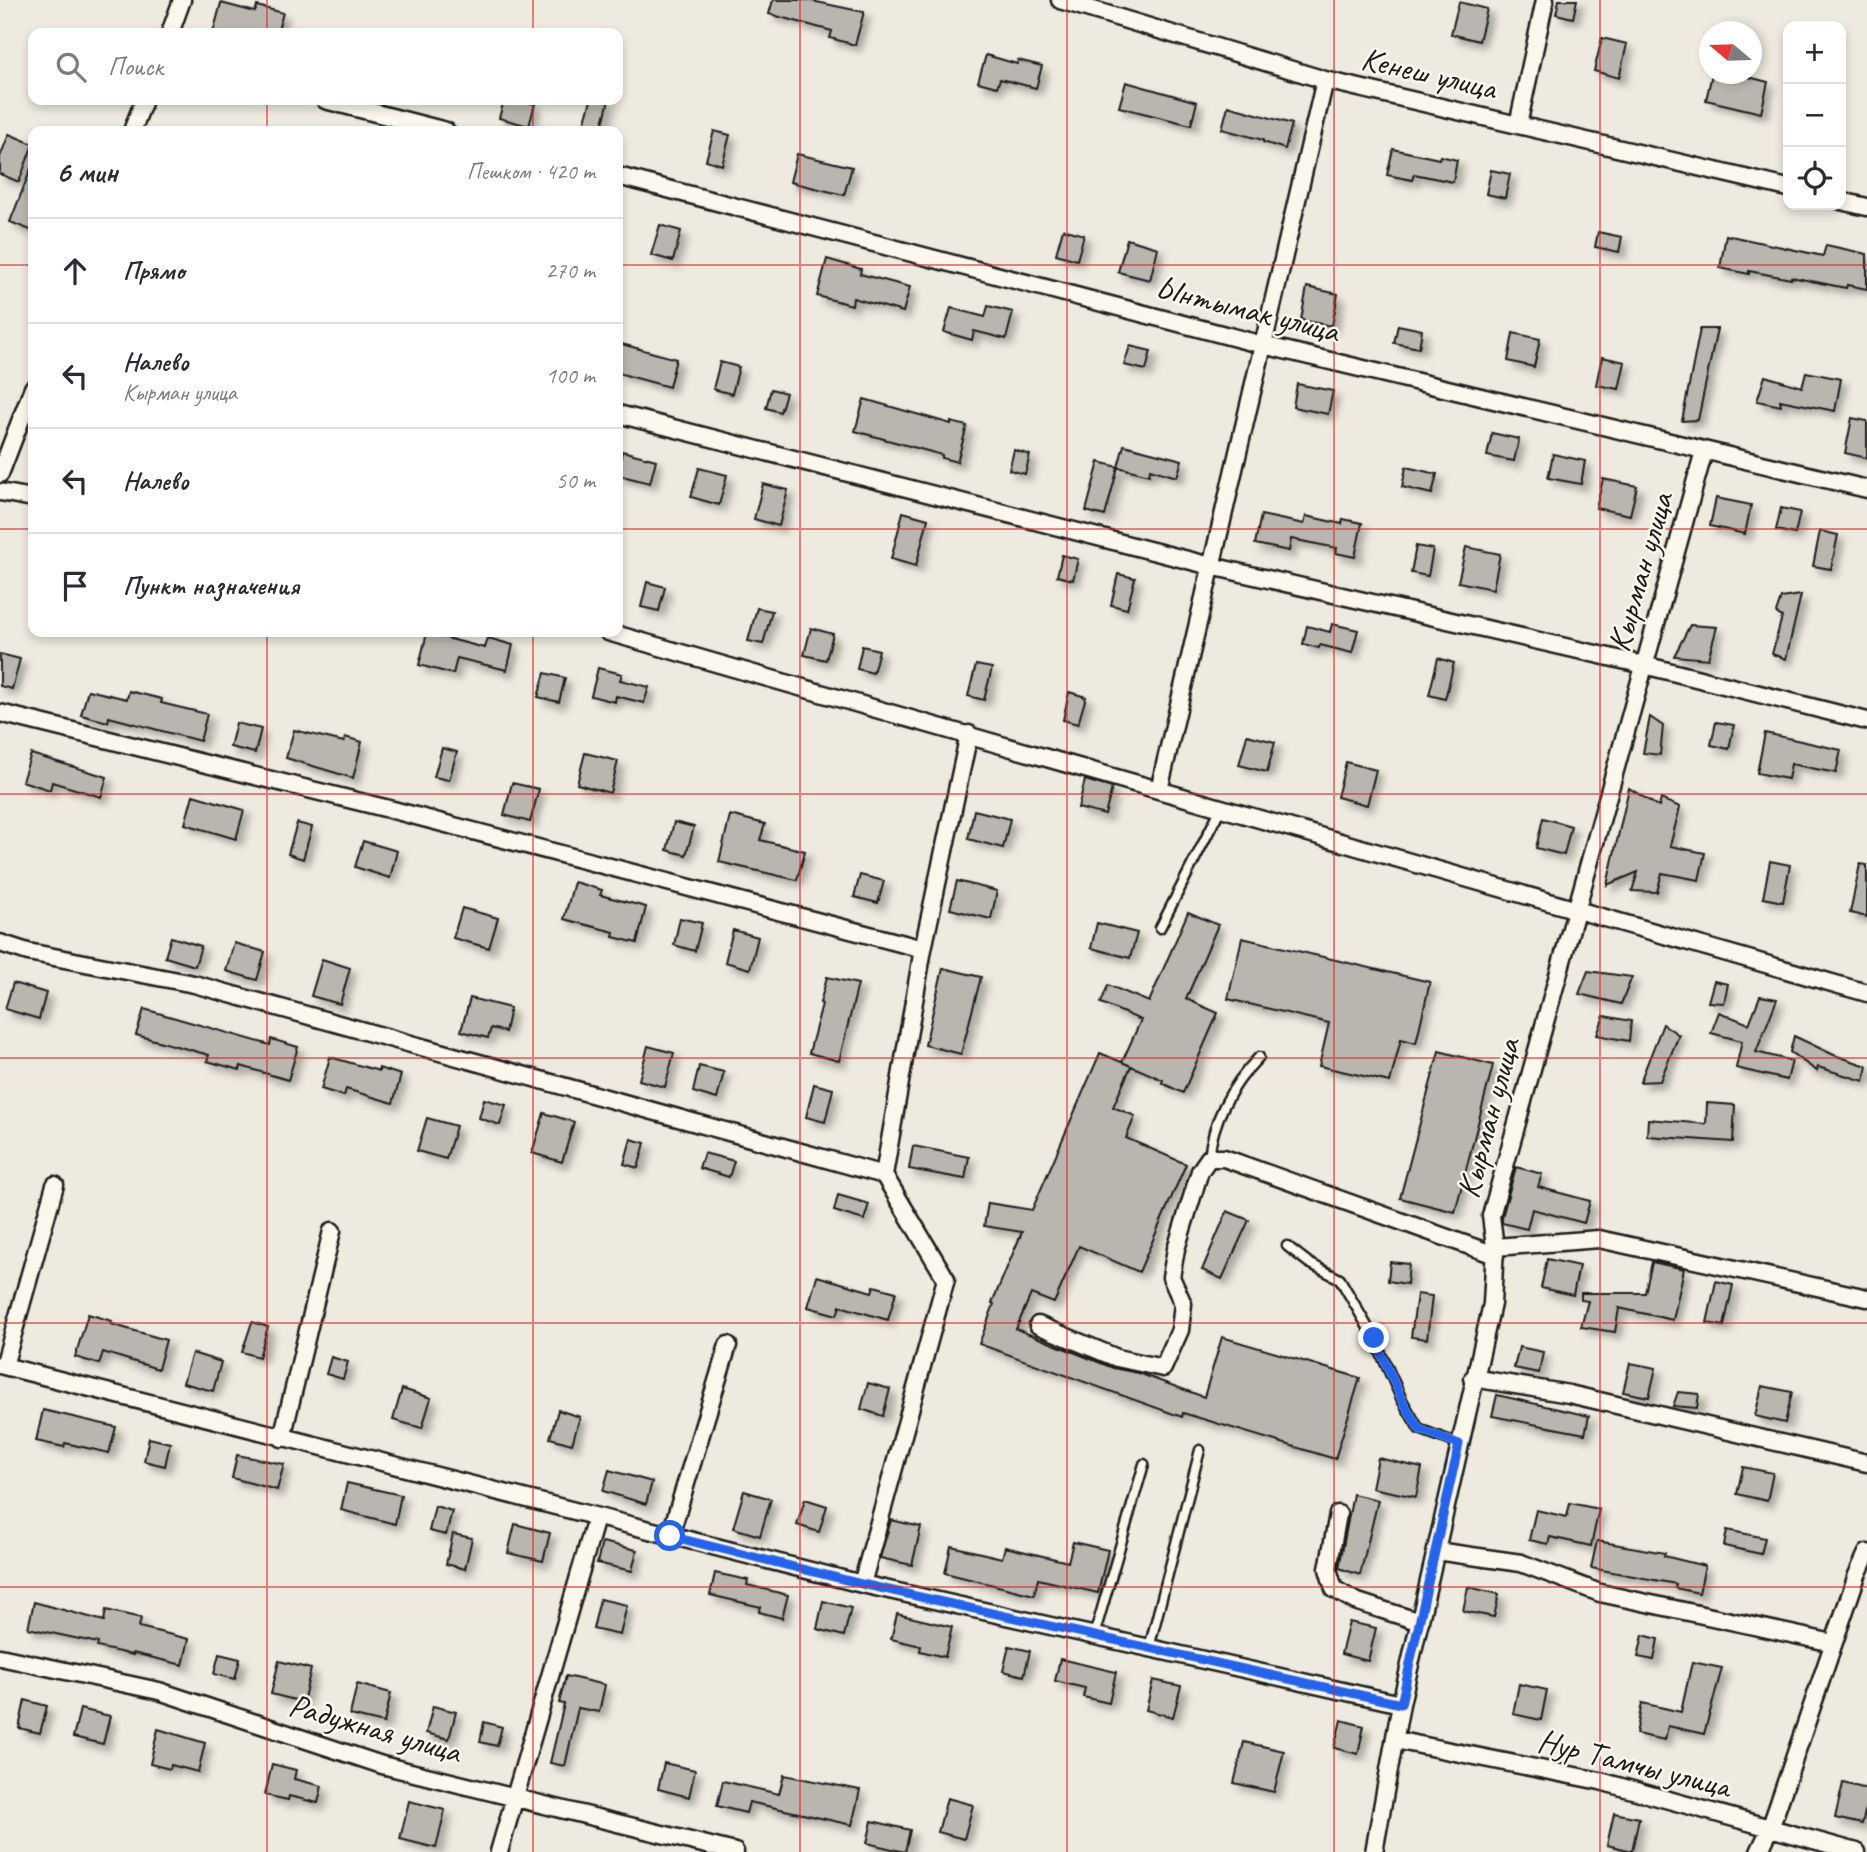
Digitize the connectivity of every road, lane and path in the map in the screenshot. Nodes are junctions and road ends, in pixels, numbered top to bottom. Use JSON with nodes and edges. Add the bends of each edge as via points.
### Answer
{"nodes":[{"id":1,"x":181,"y":0,"type":"edge"},
{"id":2,"x":1060,"y":0,"type":"edge"},
{"id":3,"x":1545,"y":0,"type":"edge"},
{"id":4,"x":172,"y":28,"type":"edge"},
{"id":5,"x":1325,"y":80,"type":"junction"},
{"id":6,"x":142,"y":105,"type":"edge"},
{"id":7,"x":345,"y":105,"type":"edge"},
{"id":8,"x":1518,"y":125,"type":"junction"},
{"id":9,"x":134,"y":126,"type":"edge"},
{"id":10,"x":427,"y":126,"type":"edge"},
{"id":11,"x":623,"y":177,"type":"edge"},
{"id":12,"x":1783,"y":187,"type":"edge"},
{"id":13,"x":1846,"y":202,"type":"edge"},
{"id":14,"x":1867,"y":207,"type":"edge"},
{"id":15,"x":1263,"y":345,"type":"junction"},
{"id":16,"x":28,"y":401,"type":"edge"},
{"id":17,"x":623,"y":415,"type":"edge"},
{"id":18,"x":1704,"y":451,"type":"junction"},
{"id":19,"x":0,"y":474,"type":"edge"},
{"id":20,"x":1867,"y":489,"type":"edge"},
{"id":21,"x":0,"y":492,"type":"edge"},
{"id":22,"x":28,"y":497,"type":"edge"},
{"id":23,"x":1211,"y":566,"type":"junction"},
{"id":24,"x":623,"y":636,"type":"edge"},
{"id":25,"x":1644,"y":665,"type":"junction"},
{"id":26,"x":0,"y":713,"type":"edge"},
{"id":27,"x":1867,"y":721,"type":"edge"},
{"id":28,"x":969,"y":734,"type":"junction"},
{"id":29,"x":1159,"y":790,"type":"junction"},
{"id":30,"x":1221,"y":808,"type":"junction"},
{"id":31,"x":1574,"y":912,"type":"junction"},
{"id":32,"x":1160,"y":928,"type":"dead end"},
{"id":33,"x":0,"y":943,"type":"edge"},
{"id":34,"x":923,"y":949,"type":"junction"},
{"id":35,"x":1867,"y":993,"type":"edge"},
{"id":36,"x":1259,"y":1057,"type":"dead end"},
{"id":37,"x":1209,"y":1158,"type":"junction"},
{"id":38,"x":884,"y":1175,"type":"junction"},
{"id":39,"x":55,"y":1185,"type":"dead end"},
{"id":40,"x":332,"y":1231,"type":"dead end"},
{"id":41,"x":1287,"y":1246,"type":"dead end"},
{"id":42,"x":1495,"y":1251,"type":"junction"},
{"id":43,"x":1867,"y":1298,"type":"edge"},
{"id":44,"x":1038,"y":1325,"type":"dead end"},
{"id":45,"x":727,"y":1345,"type":"dead end"},
{"id":46,"x":2,"y":1366,"type":"edge"},
{"id":47,"x":1474,"y":1378,"type":"junction"},
{"id":48,"x":282,"y":1438,"type":"junction"},
{"id":49,"x":1459,"y":1444,"type":"junction"},
{"id":50,"x":1200,"y":1450,"type":"dead end"},
{"id":51,"x":1867,"y":1463,"type":"edge"},
{"id":52,"x":1144,"y":1464,"type":"dead end"},
{"id":53,"x":1338,"y":1514,"type":"dead end"},
{"id":54,"x":596,"y":1518,"type":"junction"},
{"id":55,"x":670,"y":1536,"type":"junction"},
{"id":56,"x":1436,"y":1551,"type":"junction"},
{"id":57,"x":1867,"y":1553,"type":"edge"},
{"id":58,"x":1862,"y":1576,"type":"edge"},
{"id":59,"x":862,"y":1584,"type":"junction"},
{"id":60,"x":1420,"y":1622,"type":"junction"},
{"id":61,"x":1094,"y":1636,"type":"junction"},
{"id":62,"x":1833,"y":1643,"type":"junction"},
{"id":63,"x":1149,"y":1648,"type":"junction"},
{"id":64,"x":0,"y":1657,"type":"edge"},
{"id":65,"x":1401,"y":1704,"type":"junction"},
{"id":66,"x":1395,"y":1740,"type":"junction"},
{"id":67,"x":513,"y":1797,"type":"junction"},
{"id":68,"x":1770,"y":1829,"type":"junction"},
{"id":69,"x":499,"y":1852,"type":"edge"},
{"id":70,"x":736,"y":1852,"type":"edge"},
{"id":71,"x":1374,"y":1852,"type":"edge"},
{"id":72,"x":1759,"y":1852,"type":"edge"},
{"id":73,"x":1857,"y":1852,"type":"edge"}],
"edges":[{"from":1,"to":4,"type":"street"},
{"from":2,"to":5,"type":"street","name":"Кенеш улица"},
{"from":3,"to":8,"type":"street"},
{"from":5,"to":8,"type":"street","name":"Кенеш улица"},
{"from":5,"to":15,"type":"street"},
{"from":6,"to":9,"type":"street"},
{"from":7,"to":10,"type":"street"},
{"from":8,"to":12,"type":"street","name":"Кенеш улица"},
{"from":11,"to":15,"type":"street","name":"Ынтымак улица"},
{"from":13,"to":14,"type":"street"},
{"from":15,"to":18,"type":"street","name":"Ынтымак улица"},
{"from":15,"to":23,"type":"street"},
{"from":16,"to":19,"type":"street"},
{"from":17,"to":23,"type":"street"},
{"from":18,"to":20,"type":"street","name":"Ынтымак улица"},
{"from":18,"to":25,"type":"street","name":"Кырман улица"},
{"from":21,"to":22,"type":"street"},
{"from":23,"to":25,"type":"street"},
{"from":23,"to":29,"type":"street"},
{"from":24,"to":28,"type":"street"},
{"from":25,"to":27,"type":"street"},
{"from":25,"to":31,"type":"street","name":"Кырман улица"},
{"from":26,"to":34,"type":"street"},
{"from":28,"to":29,"type":"street"},
{"from":28,"to":34,"type":"street"},
{"from":29,"to":30,"type":"street"},
{"from":30,"to":31,"type":"street"},
{"from":30,"to":32,"type":"lane"},
{"from":31,"to":35,"type":"street"},
{"from":31,"to":42,"type":"street","name":"Кырман улица","via":[[1491,1216]]},
{"from":33,"to":38,"type":"street","via":[[194,984]]},
{"from":34,"to":38,"type":"street"},
{"from":36,"to":37,"type":"lane","via":[[1237,1080],[1212,1135]]},
{"from":37,"to":42,"type":"street","via":[[1224,1158]]},
{"from":37,"to":44,"type":"street","via":[[1200,1171],[1175,1250],[1171,1277],[1183,1304],[1180,1330],[1163,1368],[1117,1358]]},
{"from":38,"to":59,"type":"street","via":[[946,1279]]},
{"from":39,"to":46,"type":"street"},
{"from":40,"to":48,"type":"street"},
{"from":41,"to":49,"type":"lane","via":[[1340,1279],[1419,1429]]},
{"from":42,"to":43,"type":"street","via":[[1599,1239]]},
{"from":42,"to":47,"type":"street","name":"Кырман улица","via":[[1492,1304]]},
{"from":45,"to":55,"type":"street"},
{"from":46,"to":48,"type":"street"},
{"from":47,"to":49,"type":"street","name":"Кырман улица"},
{"from":47,"to":51,"type":"street","via":[[1569,1394]]},
{"from":48,"to":54,"type":"street"},
{"from":49,"to":56,"type":"street","name":"Кырман улица"},
{"from":50,"to":63,"type":"lane"},
{"from":52,"to":61,"type":"lane"},
{"from":53,"to":60,"type":"street","via":[[1328,1569],[1334,1589],[1355,1601]]},
{"from":54,"to":55,"type":"street"},
{"from":54,"to":67,"type":"street"},
{"from":55,"to":59,"type":"street"},
{"from":56,"to":60,"type":"street","name":"Кырман улица"},
{"from":56,"to":62,"type":"street","via":[[1521,1563],[1600,1592]]},
{"from":57,"to":58,"type":"street"},
{"from":58,"to":62,"type":"street"},
{"from":59,"to":61,"type":"street"},
{"from":60,"to":65,"type":"street","name":"Кырман улица"},
{"from":61,"to":63,"type":"street"},
{"from":62,"to":68,"type":"street"},
{"from":63,"to":65,"type":"street"},
{"from":64,"to":67,"type":"street","name":"Радужная улица","via":[[159,1691],[382,1765]]},
{"from":65,"to":66,"type":"street","name":"Кырман улица"},
{"from":66,"to":68,"type":"street","name":"Нур Тамчы улица","via":[[1600,1781]]},
{"from":66,"to":71,"type":"street","name":"Кырман улица"},
{"from":67,"to":69,"type":"street"},
{"from":67,"to":70,"type":"street","name":"Радужная улица"},
{"from":68,"to":72,"type":"street"},
{"from":68,"to":73,"type":"street","name":"Нур Тамчы улица"}]}
